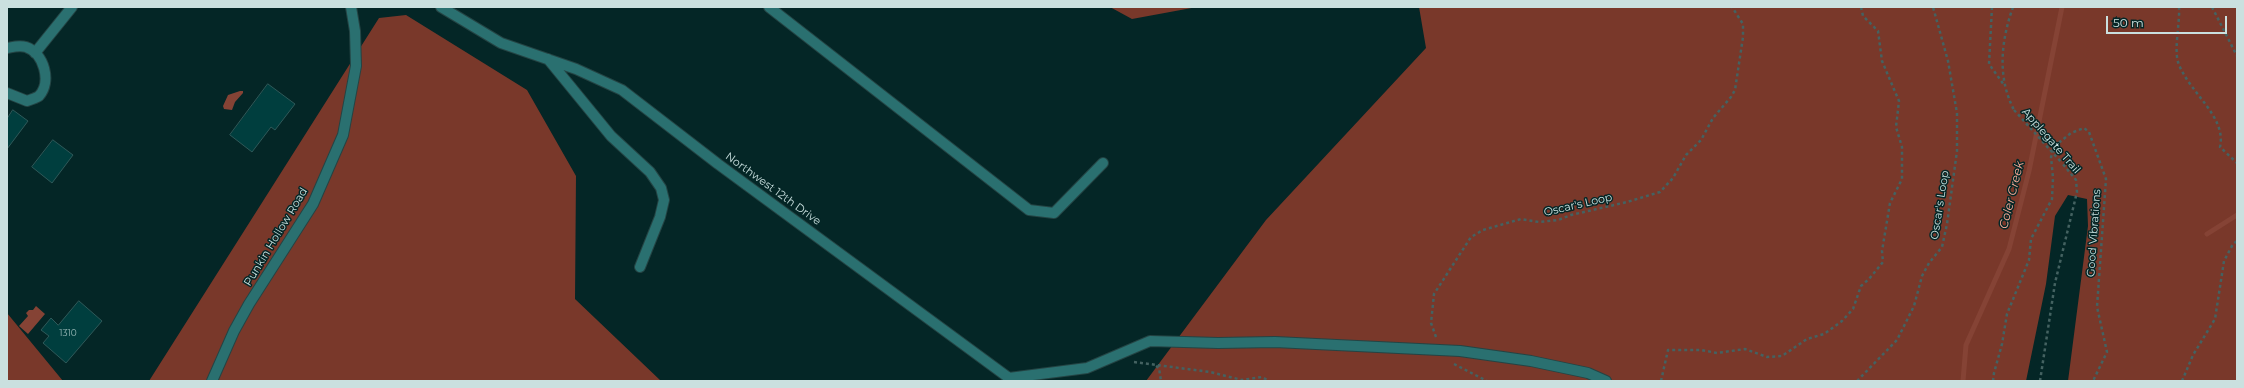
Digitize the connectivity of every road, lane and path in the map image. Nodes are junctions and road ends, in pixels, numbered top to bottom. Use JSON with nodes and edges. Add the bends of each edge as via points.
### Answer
{"nodes":[{"id":1,"x":72,"y":7,"type":"edge"},
{"id":2,"x":351,"y":7,"type":"edge"},
{"id":3,"x":441,"y":7,"type":"edge"},
{"id":4,"x":769,"y":7,"type":"edge"},
{"id":5,"x":1732,"y":7,"type":"edge"},
{"id":6,"x":1861,"y":7,"type":"edge"},
{"id":7,"x":1933,"y":7,"type":"edge"},
{"id":8,"x":1992,"y":7,"type":"edge"},
{"id":9,"x":2013,"y":7,"type":"edge"},
{"id":10,"x":2179,"y":7,"type":"edge"},
{"id":11,"x":2212,"y":7,"type":"edge"},
{"id":12,"x":7,"y":48,"type":"edge"},
{"id":13,"x":35,"y":53,"type":"junction"},
{"id":14,"x":2237,"y":56,"type":"edge"},
{"id":15,"x":548,"y":60,"type":"junction"},
{"id":16,"x":2004,"y":86,"type":"junction"},
{"id":17,"x":7,"y":93,"type":"edge"},
{"id":18,"x":1103,"y":163,"type":"dead end"},
{"id":19,"x":2237,"y":163,"type":"edge"},
{"id":20,"x":2237,"y":241,"type":"edge"},
{"id":21,"x":640,"y":267,"type":"dead end"},
{"id":22,"x":1443,"y":351,"type":"junction"},
{"id":23,"x":1135,"y":362,"type":"dead end"},
{"id":24,"x":1152,"y":365,"type":"junction"},
{"id":25,"x":212,"y":381,"type":"edge"},
{"id":26,"x":1161,"y":381,"type":"edge"},
{"id":27,"x":1269,"y":381,"type":"edge"},
{"id":28,"x":1487,"y":381,"type":"edge"},
{"id":29,"x":1606,"y":381,"type":"edge"},
{"id":30,"x":1661,"y":381,"type":"edge"},
{"id":31,"x":1857,"y":381,"type":"edge"},
{"id":32,"x":1994,"y":381,"type":"edge"},
{"id":33,"x":2040,"y":381,"type":"edge"},
{"id":34,"x":2093,"y":381,"type":"edge"},
{"id":35,"x":2182,"y":381,"type":"edge"}],
"edges":[{"from":1,"to":13,"type":"street"},
{"from":2,"to":25,"type":"street","name":"Punkin Hollow Road","via":[[356,66],[343,135],[313,204],[249,304]]},
{"from":3,"to":15,"type":"street","name":"Northwest 12th Drive","via":[[501,43]]},
{"from":4,"to":18,"type":"street","via":[[1029,210],[1054,213]]},
{"from":5,"to":22,"type":"path","name":"Oscar's Loop","via":[[1743,24],[1735,90],[1713,118],[1705,135],[1686,155],[1665,188],[1646,197],[1602,206],[1558,220],[1539,222],[1521,219],[1483,230],[1471,237],[1440,282],[1432,302],[1431,323]]},
{"from":6,"to":30,"type":"path","via":[[1863,16],[1878,31],[1882,61],[1899,101],[1896,127],[1902,147],[1902,179],[1890,203],[1882,251],[1883,262],[1861,286],[1853,309],[1824,334],[1806,339],[1782,356],[1767,357],[1745,349],[1717,353],[1668,350]]},
{"from":7,"to":31,"type":"path","name":"Oscar's Loop","via":[[1948,61],[1957,113],[1957,151],[1947,224],[1942,247],[1922,276],[1914,306],[1897,340]]},
{"from":8,"to":16,"type":"path","via":[[1989,64]]},
{"from":9,"to":16,"type":"path","name":"Applegate Trail","via":[[2003,47]]},
{"from":10,"to":19,"type":"path","via":[[2178,61],[2189,83],[2216,118],[2223,137],[2220,147]]},
{"from":11,"to":14,"type":"path"},
{"from":12,"to":13,"type":"street","via":[[18,46]]},
{"from":13,"to":17,"type":"street","via":[[45,73],[44,86],[38,96],[27,102]]},
{"from":15,"to":21,"type":"street","via":[[611,136],[650,172],[661,188],[664,200],[660,217]]},
{"from":15,"to":22,"type":"street","name":"Northwest 12th Drive","via":[[602,79],[622,90],[718,164],[1009,378],[1087,368],[1150,340],[1275,342]]},
{"from":16,"to":33,"type":"path","name":"Applegate Trail","bridge":true,"via":[[2014,110],[2076,180],[2077,192],[2055,283]]},
{"from":20,"to":35,"type":"path","via":[[2224,260],[2215,319],[2193,355]]},
{"from":22,"to":28,"type":"path","name":"Oscar's Loop","via":[[1458,368]]},
{"from":22,"to":29,"type":"street","name":"Northwest 12th Drive","via":[[1488,354],[1531,361],[1588,373]]},
{"from":23,"to":24,"type":"path"},
{"from":24,"to":26,"type":"path","via":[[1159,368]]},
{"from":24,"to":27,"type":"path","via":[[1210,372],[1242,380],[1262,377]]},
{"from":32,"to":34,"type":"path","name":"Good Vibrations","via":[[2007,314],[2029,260],[2032,239],[2052,199],[2051,157],[2056,145],[2071,133],[2084,128],[2089,132],[2106,179],[2097,307],[2107,352]]}]}
